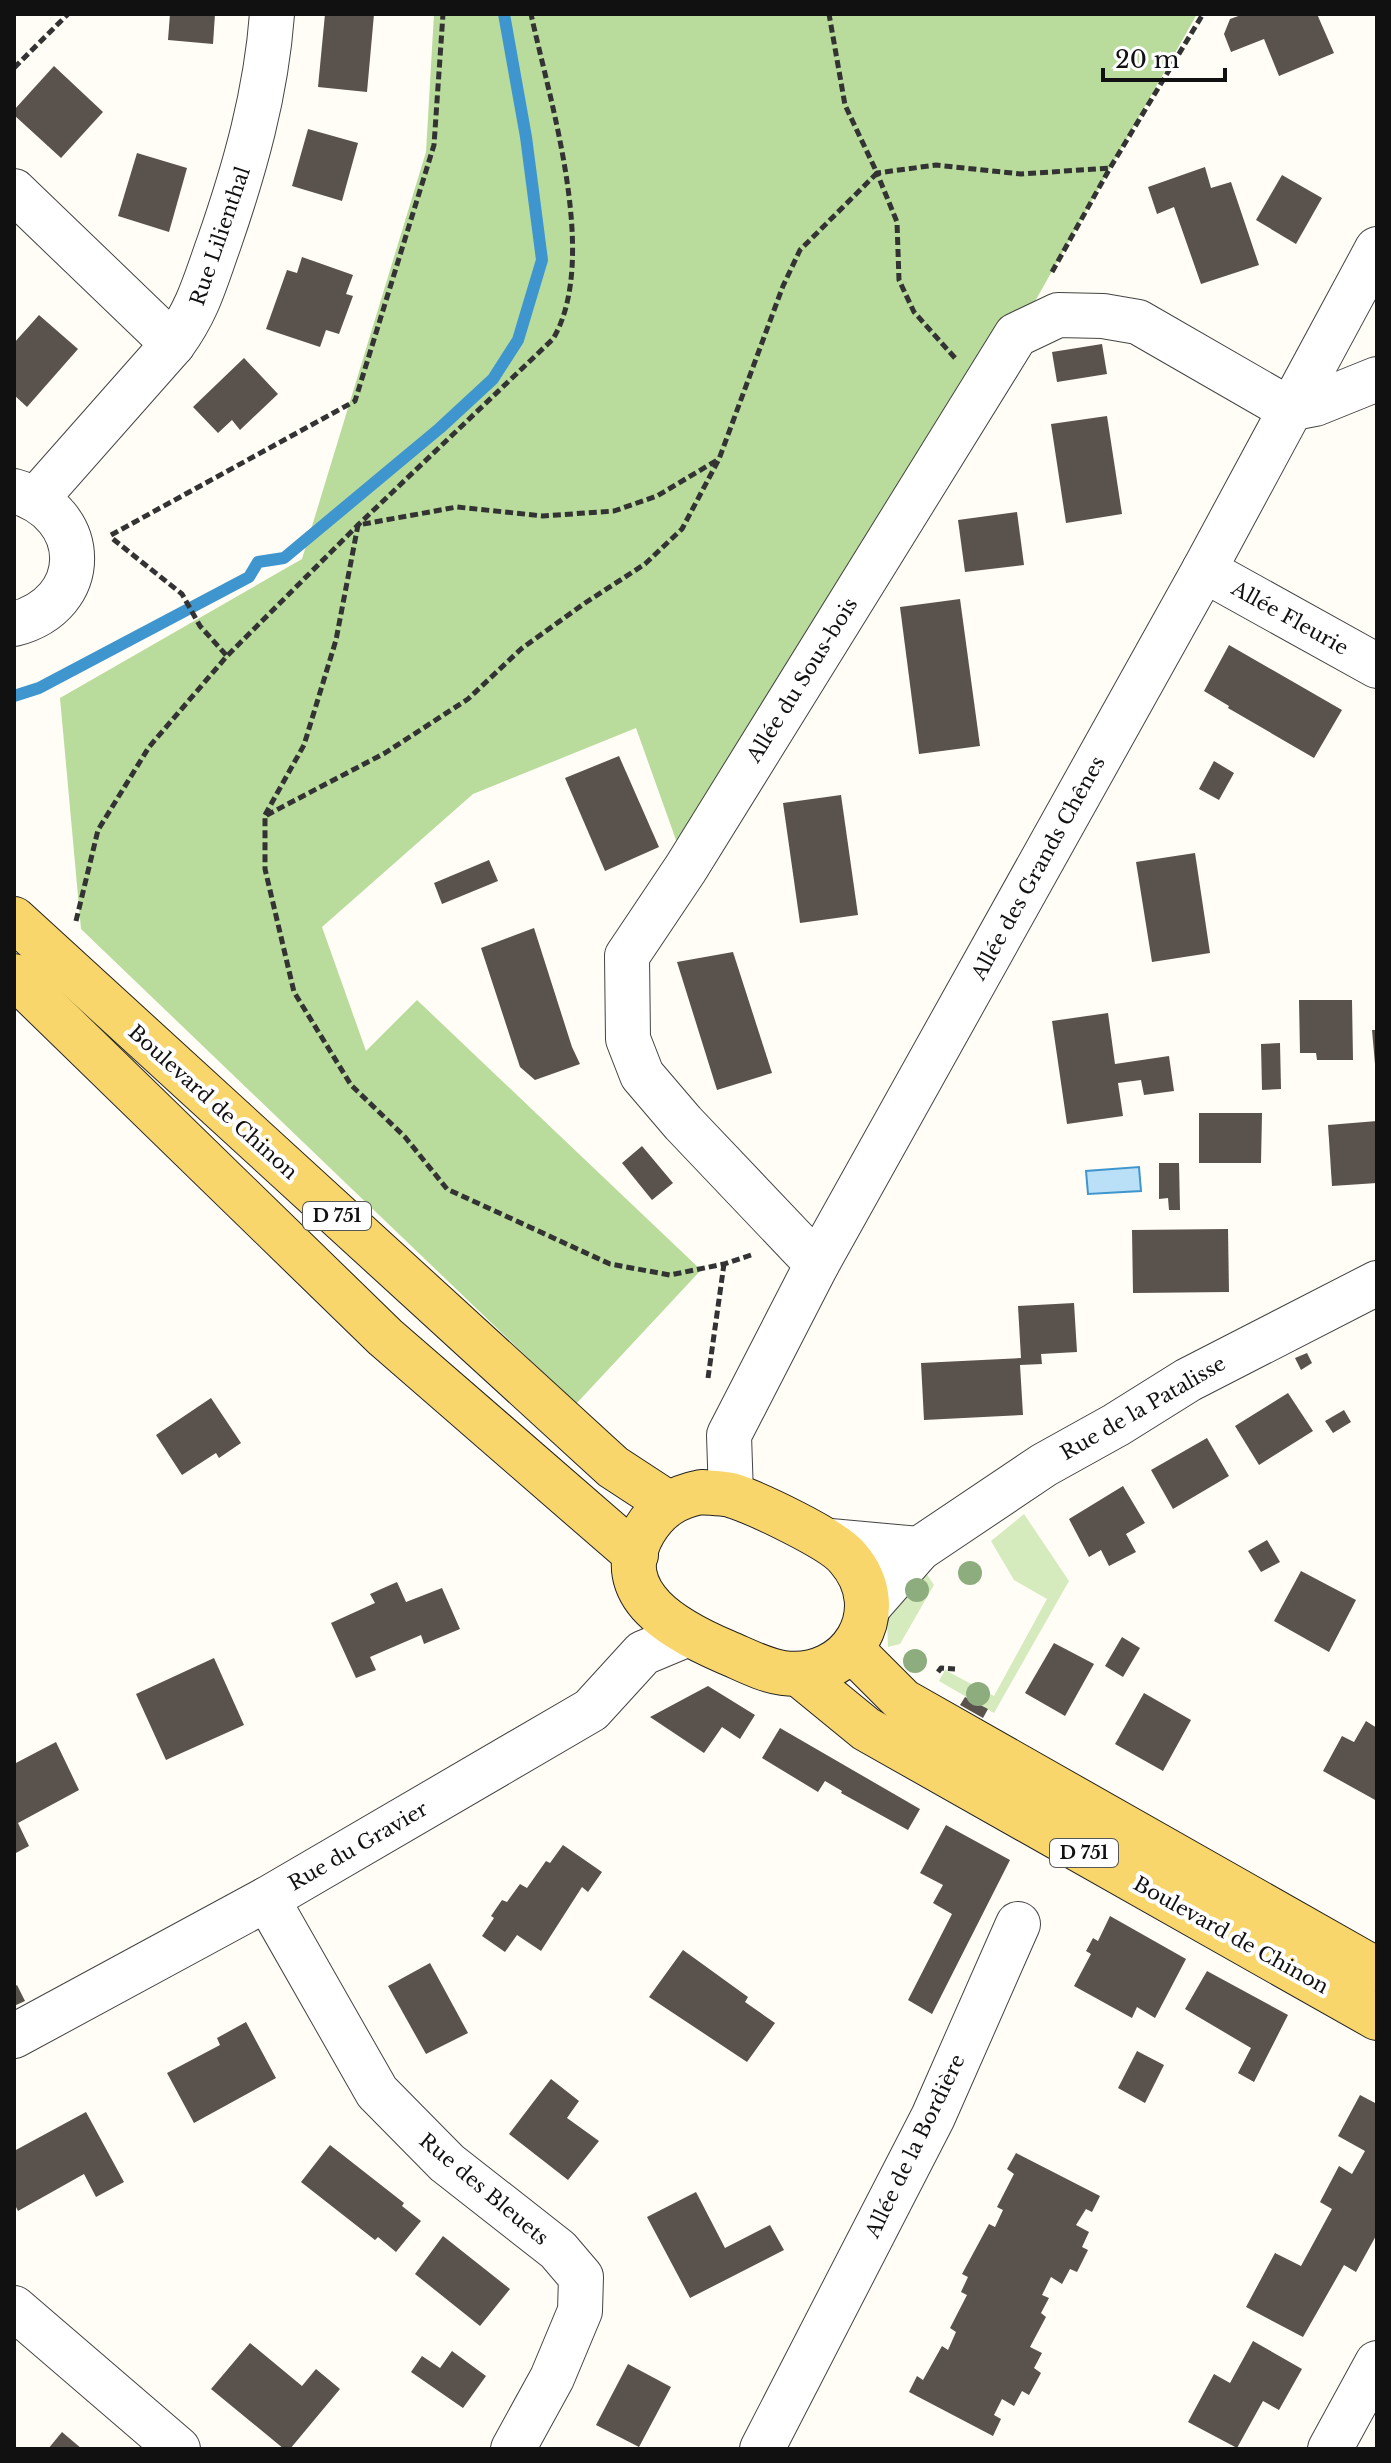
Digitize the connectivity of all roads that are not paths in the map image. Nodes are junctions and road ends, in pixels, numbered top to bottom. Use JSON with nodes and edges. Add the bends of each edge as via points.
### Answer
{"nodes":[{"id":1,"x":272,"y":14,"type":"edge"},
{"id":2,"x":14,"y":191,"type":"edge"},
{"id":3,"x":1377,"y":249,"type":"edge"},
{"id":4,"x":173,"y":344,"type":"junction"},
{"id":5,"x":1377,"y":379,"type":"edge"},
{"id":6,"x":1289,"y":409,"type":"junction"},
{"id":7,"x":25,"y":495,"type":"edge"},
{"id":8,"x":1204,"y":570,"type":"junction"},
{"id":9,"x":14,"y":624,"type":"edge"},
{"id":10,"x":1377,"y":666,"type":"edge"},
{"id":11,"x":14,"y":919,"type":"edge"},
{"id":12,"x":14,"y":976,"type":"edge"},
{"id":13,"x":817,"y":1264,"type":"junction"},
{"id":14,"x":1377,"y":1283,"type":"edge"},
{"id":15,"x":731,"y":1495,"type":"junction"},
{"id":16,"x":668,"y":1503,"type":"junction"},
{"id":17,"x":830,"y":1541,"type":"junction"},
{"id":18,"x":919,"y":1549,"type":"junction"},
{"id":19,"x":636,"y":1555,"type":"junction"},
{"id":20,"x":869,"y":1606,"type":"junction"},
{"id":21,"x":686,"y":1635,"type":"junction"},
{"id":22,"x":852,"y":1650,"type":"junction"},
{"id":23,"x":800,"y":1675,"type":"junction"},
{"id":24,"x":267,"y":1899,"type":"junction"},
{"id":25,"x":1018,"y":1924,"type":"dead end"},
{"id":26,"x":1377,"y":1970,"type":"edge"},
{"id":27,"x":1377,"y":2018,"type":"edge"},
{"id":28,"x":14,"y":2036,"type":"edge"},
{"id":29,"x":14,"y":2308,"type":"edge"},
{"id":30,"x":1377,"y":2363,"type":"edge"},
{"id":31,"x":178,"y":2449,"type":"edge"},
{"id":32,"x":513,"y":2449,"type":"edge"},
{"id":33,"x":762,"y":2449,"type":"edge"},
{"id":34,"x":1330,"y":2449,"type":"edge"}],
"edges":[{"from":1,"to":4,"type":"street","name":"Rue Lilienthal","via":[[260,105],[234,198],[203,294]]},
{"from":2,"to":4,"type":"street"},
{"from":3,"to":6,"type":"street","name":"Allée des Grands Chênes"},
{"from":4,"to":7,"type":"street","name":"Rue Lilienthal"},
{"from":5,"to":6,"type":"street"},
{"from":6,"to":8,"type":"street","name":"Allée des Grands Chênes"},
{"from":6,"to":13,"type":"street","name":"Allée du Sous-bois","via":[[1138,322],[1058,315],[1016,335],[627,956],[628,1039],[642,1075]]},
{"from":7,"to":9,"type":"street","name":"Rue Lilienthal","via":[[52,510],[64,526],[72,567],[65,589],[51,607]]},
{"from":8,"to":10,"type":"street","name":"Allée Fleurie"},
{"from":8,"to":13,"type":"street","name":"Allée des Grands Chênes"},
{"from":11,"to":16,"type":"main road","name":"Boulevard de Chinon","number":"D 751","via":[[613,1467]]},
{"from":12,"to":19,"type":"main road","number":"D 751","via":[[385,1337]]},
{"from":13,"to":15,"type":"street","name":"Allée des Grands Chênes","via":[[729,1435]]},
{"from":14,"to":18,"type":"street","name":"Rue de la Patalisse","via":[[1188,1380],[1044,1465]]},
{"from":15,"to":16,"type":"main road","via":[[701,1492]]},
{"from":15,"to":17,"type":"main road"},
{"from":16,"to":19,"type":"main road","via":[[651,1519]]},
{"from":17,"to":18,"type":"street"},
{"from":17,"to":20,"type":"main road","via":[[860,1575]]},
{"from":18,"to":20,"type":"street","name":"Rue de la Patalisse"},
{"from":19,"to":21,"type":"main road","via":[[641,1595]]},
{"from":20,"to":22,"type":"main road","via":[[864,1631]]},
{"from":21,"to":23,"type":"main road","via":[[770,1671]]},
{"from":21,"to":24,"type":"street","name":"Rue du Gravier","via":[[643,1653],[591,1710]]},
{"from":22,"to":23,"type":"main road","via":[[828,1666]]},
{"from":22,"to":26,"type":"main road","name":"Boulevard de Chinon","number":"D 751","via":[[903,1701]]},
{"from":23,"to":27,"type":"main road","name":"Boulevard de Chinon","number":"D 751","via":[[866,1729]]},
{"from":24,"to":28,"type":"street","name":"Rue du Gravier"},
{"from":24,"to":32,"type":"street","name":"Rue des Bleuets","via":[[377,2092],[447,2163],[558,2250],[581,2277],[580,2311],[552,2378]]},
{"from":25,"to":33,"type":"street","name":"Allée de la Bordière","via":[[933,2117]]},
{"from":29,"to":31,"type":"street"},
{"from":30,"to":34,"type":"street"}]}
